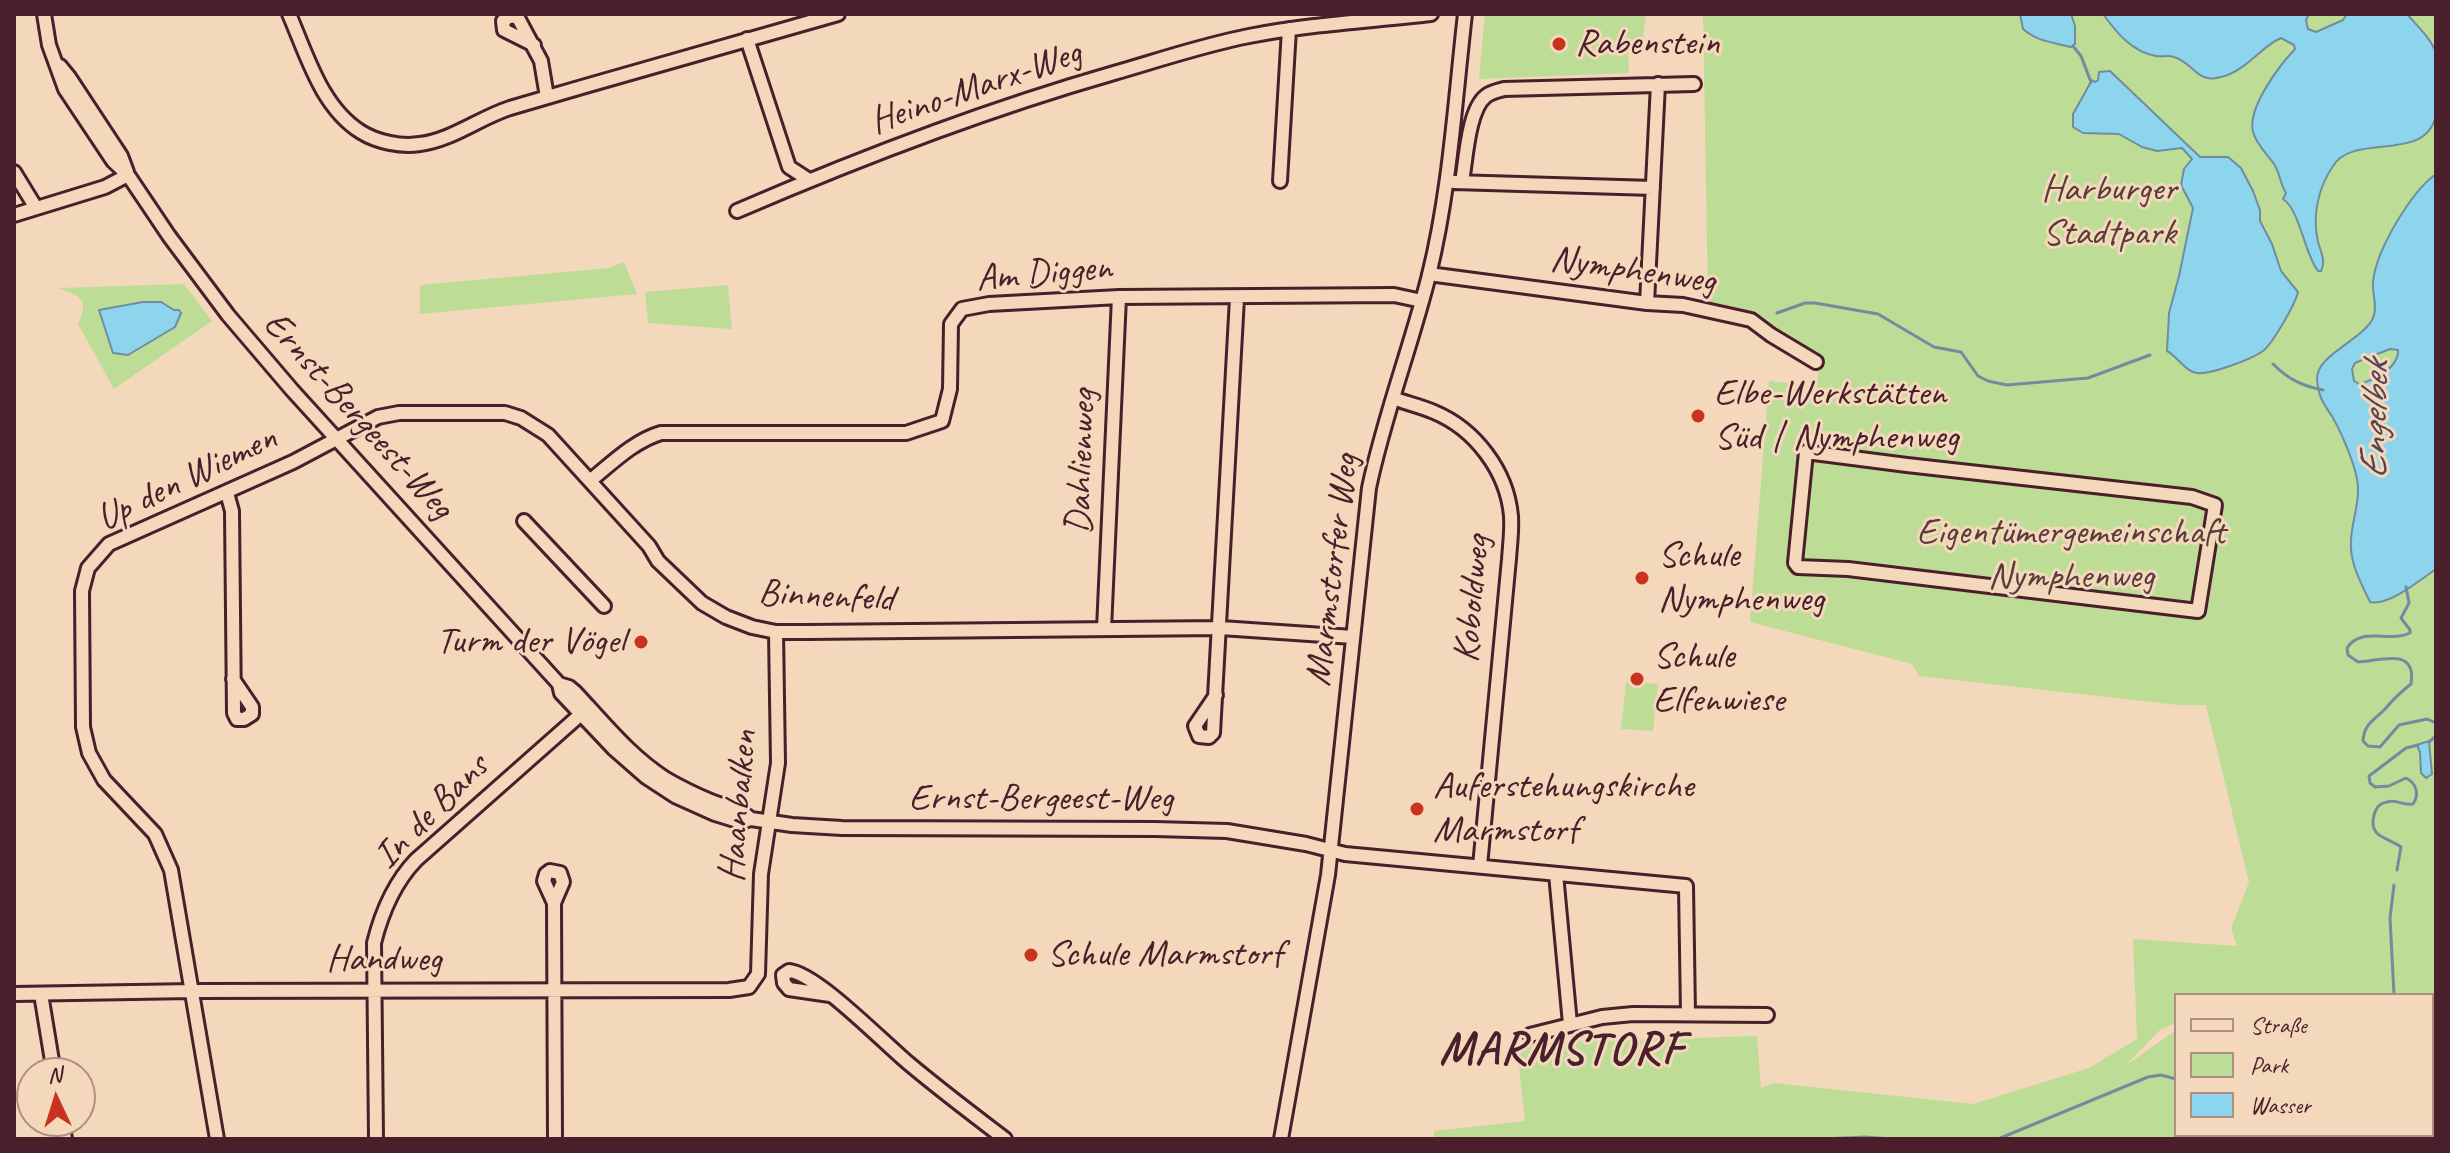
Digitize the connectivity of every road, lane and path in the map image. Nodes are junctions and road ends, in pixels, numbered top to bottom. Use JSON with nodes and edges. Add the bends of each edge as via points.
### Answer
{"nodes":[{"id":1,"x":44,"y":14,"type":"edge"},
{"id":2,"x":289,"y":14,"type":"edge"},
{"id":3,"x":838,"y":14,"type":"edge"},
{"id":4,"x":1431,"y":14,"type":"edge"},
{"id":5,"x":1465,"y":14,"type":"edge"},
{"id":6,"x":514,"y":15,"type":"edge"},
{"id":7,"x":1289,"y":29,"type":"junction"},
{"id":8,"x":747,"y":39,"type":"junction"},
{"id":9,"x":1658,"y":84,"type":"junction"},
{"id":10,"x":1694,"y":84,"type":"dead end"},
{"id":11,"x":547,"y":97,"type":"junction"},
{"id":12,"x":14,"y":172,"type":"edge"},
{"id":13,"x":128,"y":175,"type":"junction"},
{"id":14,"x":809,"y":180,"type":"junction"},
{"id":15,"x":1280,"y":181,"type":"dead end"},
{"id":16,"x":1447,"y":182,"type":"junction"},
{"id":17,"x":1462,"y":182,"type":"junction"},
{"id":18,"x":1653,"y":188,"type":"junction"},
{"id":19,"x":36,"y":208,"type":"junction"},
{"id":20,"x":737,"y":211,"type":"dead end"},
{"id":21,"x":14,"y":215,"type":"edge"},
{"id":22,"x":1429,"y":274,"type":"junction"},
{"id":23,"x":1119,"y":297,"type":"junction"},
{"id":24,"x":1237,"y":298,"type":"junction"},
{"id":25,"x":1422,"y":301,"type":"junction"},
{"id":26,"x":1647,"y":303,"type":"junction"},
{"id":27,"x":1816,"y":362,"type":"dead end"},
{"id":28,"x":1393,"y":398,"type":"junction"},
{"id":29,"x":336,"y":439,"type":"junction"},
{"id":30,"x":1806,"y":452,"type":"joint"},
{"id":31,"x":591,"y":480,"type":"junction"},
{"id":32,"x":227,"y":493,"type":"junction"},
{"id":33,"x":524,"y":521,"type":"dead end"},
{"id":34,"x":604,"y":606,"type":"dead end"},
{"id":35,"x":1221,"y":628,"type":"junction"},
{"id":36,"x":1104,"y":629,"type":"junction"},
{"id":37,"x":776,"y":632,"type":"junction"},
{"id":38,"x":1353,"y":637,"type":"junction"},
{"id":39,"x":233,"y":679,"type":"dead end"},
{"id":40,"x":1216,"y":695,"type":"dead end"},
{"id":41,"x":585,"y":711,"type":"junction"},
{"id":42,"x":768,"y":823,"type":"junction"},
{"id":43,"x":1331,"y":849,"type":"junction"},
{"id":44,"x":1480,"y":866,"type":"junction"},
{"id":45,"x":1556,"y":874,"type":"junction"},
{"id":46,"x":554,"y":903,"type":"dead end"},
{"id":47,"x":753,"y":984,"type":"joint"},
{"id":48,"x":556,"y":989,"type":"junction"},
{"id":49,"x":374,"y":990,"type":"junction"},
{"id":50,"x":193,"y":991,"type":"junction"},
{"id":51,"x":14,"y":994,"type":"edge"},
{"id":52,"x":41,"y":994,"type":"junction"},
{"id":53,"x":830,"y":995,"type":"dead end"},
{"id":54,"x":1688,"y":1014,"type":"junction"},
{"id":55,"x":1767,"y":1015,"type":"dead end"},
{"id":56,"x":1570,"y":1024,"type":"junction"},
{"id":57,"x":1530,"y":1035,"type":"dead end"},
{"id":58,"x":51,"y":1057,"type":"edge"},
{"id":59,"x":217,"y":1139,"type":"edge"},
{"id":60,"x":376,"y":1139,"type":"edge"},
{"id":61,"x":555,"y":1139,"type":"edge"},
{"id":62,"x":1005,"y":1139,"type":"edge"},
{"id":63,"x":1281,"y":1139,"type":"edge"}],
"edges":[{"from":1,"to":13,"type":"street","name":"Ernst-Bergeest-Weg","via":[[55,62],[121,156]]},
{"from":2,"to":11,"type":"street","via":[[322,91],[340,114],[362,132],[395,144],[443,139],[498,112]]},
{"from":3,"to":8,"type":"street"},
{"from":4,"to":7,"type":"street","name":"Heino-Marx-Weg"},
{"from":5,"to":16,"type":"street","name":"Marmstorfer Weg"},
{"from":6,"to":11,"type":"street","via":[[541,61]]},
{"from":7,"to":14,"type":"street","name":"Heino-Marx-Weg","via":[[1213,44],[1036,96]]},
{"from":7,"to":15,"type":"street"},
{"from":8,"to":11,"type":"street"},
{"from":8,"to":14,"type":"street","via":[[789,167]]},
{"from":9,"to":10,"type":"street"},
{"from":9,"to":17,"type":"street","via":[[1489,93],[1474,115]]},
{"from":9,"to":18,"type":"street"},
{"from":12,"to":19,"type":"street"},
{"from":13,"to":19,"type":"street"},
{"from":13,"to":29,"type":"street","name":"Ernst-Bergeest-Weg","via":[[211,295]]},
{"from":14,"to":20,"type":"street","name":"Heino-Marx-Weg"},
{"from":16,"to":17,"type":"street"},
{"from":16,"to":22,"type":"street","name":"Marmstorfer Weg"},
{"from":17,"to":18,"type":"street"},
{"from":18,"to":26,"type":"street"},
{"from":19,"to":21,"type":"street"},
{"from":22,"to":25,"type":"street","name":"Marmstorfer Weg"},
{"from":22,"to":26,"type":"street","name":"Nymphenweg"},
{"from":23,"to":24,"type":"street","name":"Am Diggen"},
{"from":23,"to":31,"type":"street","name":"Am Diggen","via":[[962,309],[951,324],[950,389],[942,421],[906,433],[661,433],[624,453]]},
{"from":23,"to":36,"type":"street","name":"Dahlienweg"},
{"from":24,"to":25,"type":"street","name":"Am Diggen","via":[[1394,295]]},
{"from":24,"to":35,"type":"street"},
{"from":25,"to":28,"type":"street","name":"Marmstorfer Weg"},
{"from":26,"to":27,"type":"street","name":"Nymphenweg","via":[[1751,320]]},
{"from":28,"to":38,"type":"street","name":"Marmstorfer Weg","via":[[1369,488]]},
{"from":28,"to":44,"type":"street","name":"Koboldweg","via":[[1435,413],[1473,439],[1490,458],[1508,497],[1509,559]]},
{"from":29,"to":31,"type":"street","name":"Binnenfeld","via":[[392,414],[505,413],[548,435]]},
{"from":29,"to":32,"type":"street","name":"Up den Wiemen"},
{"from":29,"to":41,"type":"street","name":"Ernst-Bergeest-Weg","via":[[559,684],[561,693]]},
{"from":30,"to":30,"type":"street","via":[[2192,497],[2215,505],[2198,611],[1798,567]]},
{"from":31,"to":37,"type":"street","name":"Binnenfeld","via":[[658,561],[702,603],[726,617]]},
{"from":32,"to":39,"type":"street","via":[[232,511]]},
{"from":32,"to":50,"type":"street","name":"Up den Wiemen","via":[[109,544],[88,568],[81,607],[83,727],[89,753],[104,780],[155,834],[164,851]]},
{"from":33,"to":34,"type":"street"},
{"from":35,"to":36,"type":"street","name":"Binnenfeld"},
{"from":35,"to":38,"type":"street","name":"Binnenfeld"},
{"from":35,"to":40,"type":"street"},
{"from":36,"to":37,"type":"street","name":"Binnenfeld"},
{"from":37,"to":42,"type":"street","name":"Haanbalken","via":[[778,763]]},
{"from":38,"to":43,"type":"street","name":"Marmstorfer Weg"},
{"from":41,"to":42,"type":"street","name":"Ernst-Bergeest-Weg","via":[[633,767],[662,789],[715,814]]},
{"from":41,"to":49,"type":"street","name":"In de Bans","via":[[401,878],[374,943]]},
{"from":42,"to":43,"type":"street","name":"Ernst-Bergeest-Weg","via":[[1227,831]]},
{"from":42,"to":47,"type":"street","name":"Haanbalken","via":[[759,970]]},
{"from":43,"to":44,"type":"street","name":"Ernst-Bergeest-Weg"},
{"from":43,"to":63,"type":"street","name":"Marmstorfer Weg"},
{"from":44,"to":45,"type":"street","name":"Ernst-Bergeest-Weg"},
{"from":45,"to":54,"type":"street","name":"Ernst-Bergeest-Weg","via":[[1686,886]]},
{"from":45,"to":56,"type":"street"},
{"from":46,"to":48,"type":"street"},
{"from":47,"to":48,"type":"street","name":"Handweg","via":[[737,990]]},
{"from":48,"to":49,"type":"street","name":"Handweg"},
{"from":48,"to":61,"type":"street"},
{"from":49,"to":50,"type":"street","name":"Handweg"},
{"from":49,"to":60,"type":"street","name":"In de Bans"},
{"from":50,"to":52,"type":"street","name":"Handweg"},
{"from":50,"to":59,"type":"street","name":"Up den Wiemen"},
{"from":51,"to":52,"type":"street","name":"Handweg"},
{"from":52,"to":58,"type":"street"},
{"from":53,"to":62,"type":"street"},
{"from":54,"to":55,"type":"street"},
{"from":54,"to":56,"type":"street","via":[[1633,1014]]},
{"from":56,"to":57,"type":"street"}]}
